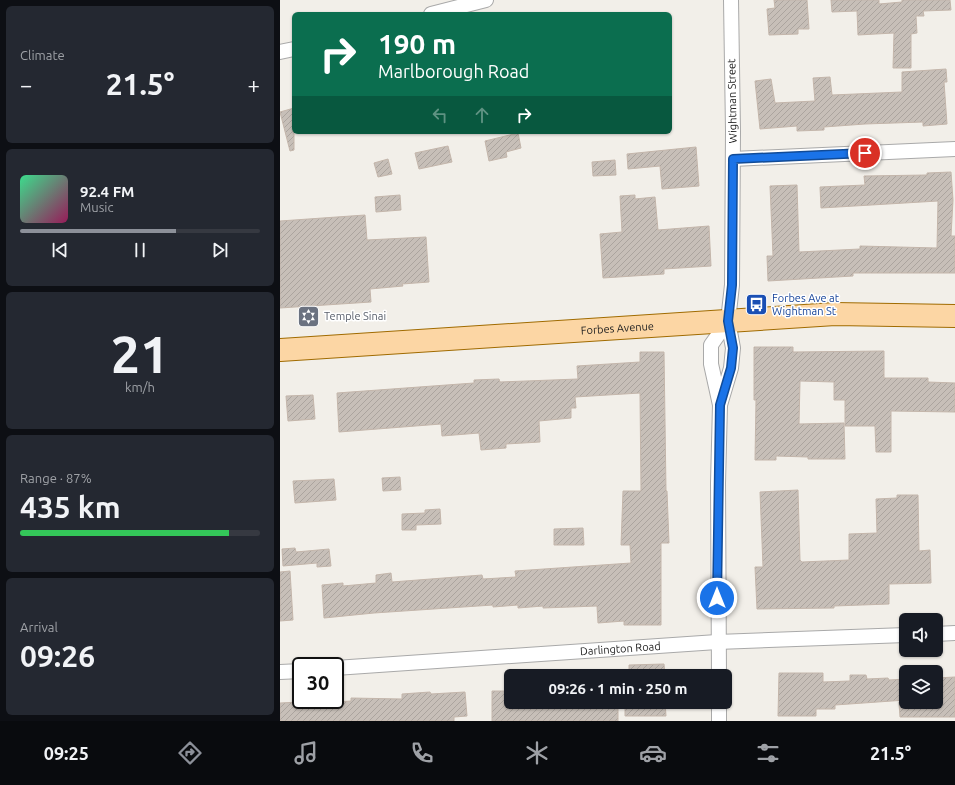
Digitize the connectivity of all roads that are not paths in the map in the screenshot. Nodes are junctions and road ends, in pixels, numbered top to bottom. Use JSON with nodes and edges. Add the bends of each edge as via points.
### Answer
{"nodes":[{"id":1,"x":486,"y":0,"type":"edge"},
{"id":2,"x":731,"y":0,"type":"edge"},
{"id":3,"x":439,"y":12,"type":"edge"},
{"id":4,"x":292,"y":49,"type":"edge"},
{"id":5,"x":280,"y":52,"type":"edge"},
{"id":6,"x":955,"y":149,"type":"edge"},
{"id":7,"x":733,"y":159,"type":"junction"},
{"id":8,"x":955,"y":316,"type":"edge"},
{"id":9,"x":728,"y":321,"type":"junction"},
{"id":10,"x":280,"y":350,"type":"edge"},
{"id":11,"x":720,"y":405,"type":"junction"},
{"id":12,"x":943,"y":634,"type":"edge"},
{"id":13,"x":955,"y":634,"type":"edge"},
{"id":14,"x":899,"y":635,"type":"edge"},
{"id":15,"x":717,"y":642,"type":"junction"},
{"id":16,"x":344,"y":667,"type":"edge"},
{"id":17,"x":718,"y":669,"type":"edge"},
{"id":18,"x":292,"y":671,"type":"edge"},
{"id":19,"x":280,"y":672,"type":"edge"},
{"id":20,"x":719,"y":709,"type":"edge"},
{"id":21,"x":720,"y":721,"type":"edge"}],
"edges":[{"from":1,"to":3,"type":"street"},
{"from":2,"to":7,"type":"street","name":"Wightman Street"},
{"from":4,"to":5,"type":"street"},
{"from":6,"to":7,"type":"street"},
{"from":7,"to":9,"type":"street","name":"Wightman Street","via":[[732,285]]},
{"from":8,"to":9,"type":"main road","name":"Forbes Avenue","via":[[835,314]]},
{"from":9,"to":10,"type":"main road","name":"Forbes Avenue"},
{"from":9,"to":11,"type":"street","name":"Wightman Street","via":[[733,348],[731,368]]},
{"from":9,"to":11,"type":"street","name":"Wightman Street","via":[[711,345],[711,364]]},
{"from":11,"to":15,"type":"street","name":"Wightman Street"},
{"from":12,"to":13,"type":"street"},
{"from":14,"to":15,"type":"street","name":"Darlington Road"},
{"from":15,"to":16,"type":"street","name":"Darlington Road"},
{"from":15,"to":17,"type":"street","name":"Wightman Street"},
{"from":18,"to":19,"type":"street"},
{"from":20,"to":21,"type":"street"}]}
